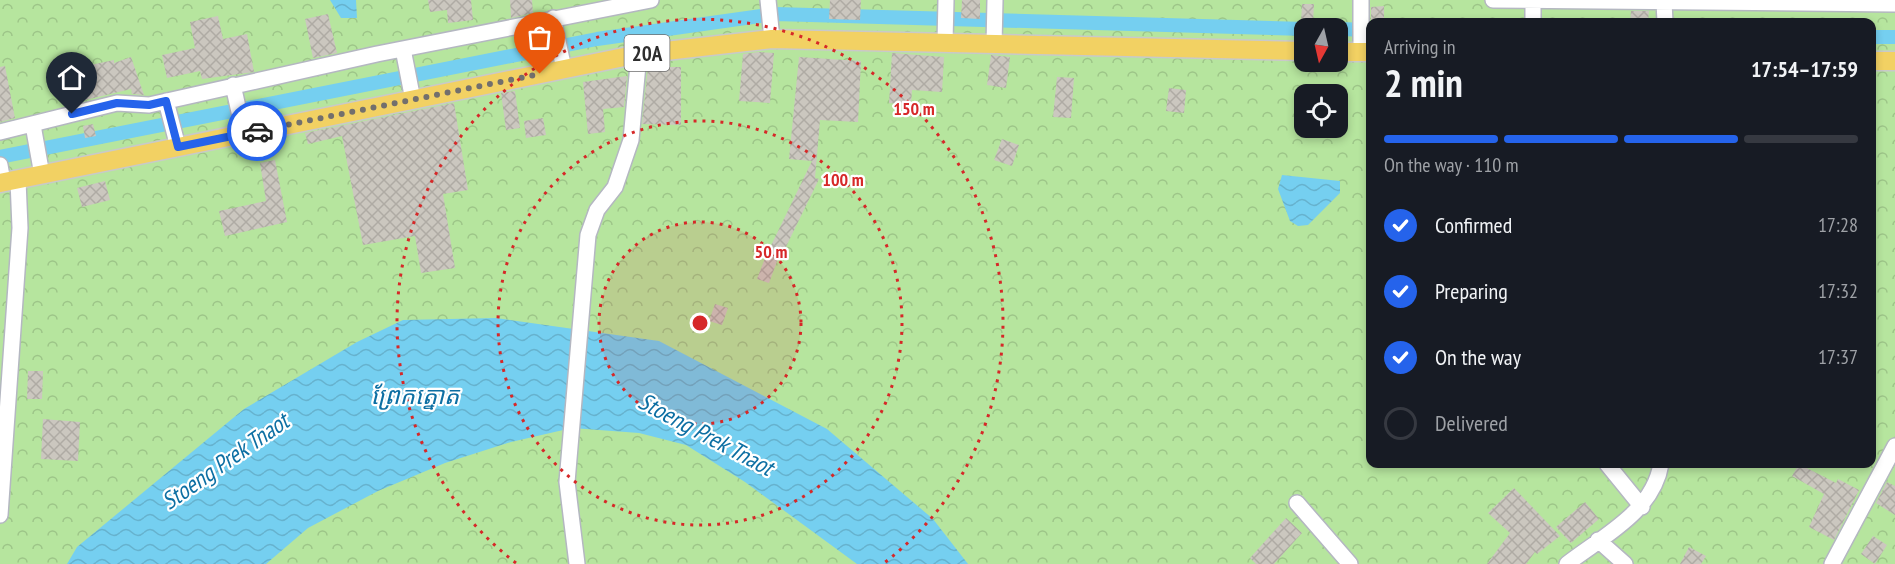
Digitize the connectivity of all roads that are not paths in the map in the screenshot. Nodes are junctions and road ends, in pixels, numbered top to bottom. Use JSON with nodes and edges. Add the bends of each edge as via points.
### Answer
{"nodes":[{"id":1,"x":651,"y":0,"type":"edge"},
{"id":2,"x":768,"y":0,"type":"edge"},
{"id":3,"x":995,"y":0,"type":"edge"},
{"id":4,"x":1361,"y":0,"type":"edge"},
{"id":5,"x":1493,"y":0,"type":"edge"},
{"id":6,"x":946,"y":2,"type":"edge"},
{"id":7,"x":1664,"y":2,"type":"junction"},
{"id":8,"x":1895,"y":4,"type":"edge"},
{"id":9,"x":1533,"y":12,"type":"edge"},
{"id":10,"x":1665,"y":18,"type":"edge"},
{"id":11,"x":554,"y":24,"type":"junction"},
{"id":12,"x":771,"y":30,"type":"junction"},
{"id":13,"x":945,"y":42,"type":"junction"},
{"id":14,"x":994,"y":45,"type":"junction"},
{"id":15,"x":403,"y":49,"type":"junction"},
{"id":16,"x":1294,"y":51,"type":"edge"},
{"id":17,"x":1348,"y":52,"type":"edge"},
{"id":18,"x":1366,"y":52,"type":"edge"},
{"id":19,"x":639,"y":54,"type":"junction"},
{"id":20,"x":1876,"y":61,"type":"edge"},
{"id":21,"x":1895,"y":61,"type":"edge"},
{"id":22,"x":562,"y":62,"type":"junction"},
{"id":23,"x":233,"y":85,"type":"junction"},
{"id":24,"x":413,"y":100,"type":"junction"},
{"id":25,"x":166,"y":101,"type":"junction"},
{"id":26,"x":33,"y":125,"type":"junction"},
{"id":27,"x":0,"y":132,"type":"edge"},
{"id":28,"x":244,"y":134,"type":"junction"},
{"id":29,"x":178,"y":147,"type":"junction"},
{"id":30,"x":42,"y":175,"type":"junction"},
{"id":31,"x":5,"y":177,"type":"edge"},
{"id":32,"x":1895,"y":446,"type":"edge"},
{"id":33,"x":1610,"y":468,"type":"edge"},
{"id":34,"x":1660,"y":468,"type":"edge"},
{"id":35,"x":1297,"y":503,"type":"dead end"},
{"id":36,"x":1642,"y":507,"type":"junction"},
{"id":37,"x":0,"y":515,"type":"edge"},
{"id":38,"x":1599,"y":540,"type":"junction"},
{"id":39,"x":577,"y":564,"type":"edge"},
{"id":40,"x":1350,"y":564,"type":"edge"},
{"id":41,"x":1567,"y":564,"type":"edge"},
{"id":42,"x":1625,"y":564,"type":"edge"},
{"id":43,"x":1832,"y":564,"type":"edge"}],
"edges":[{"from":1,"to":11,"type":"street"},
{"from":2,"to":12,"type":"street"},
{"from":3,"to":14,"type":"street"},
{"from":4,"to":18,"type":"street"},
{"from":5,"to":9,"type":"street"},
{"from":6,"to":13,"type":"street"},
{"from":7,"to":8,"type":"street"},
{"from":7,"to":9,"type":"street"},
{"from":7,"to":10,"type":"street"},
{"from":11,"to":15,"type":"street"},
{"from":11,"to":22,"type":"street"},
{"from":12,"to":13,"type":"main road","number":"20A"},
{"from":12,"to":19,"type":"main road","number":"20A"},
{"from":13,"to":14,"type":"main road","number":"20A"},
{"from":14,"to":16,"type":"main road","number":"20A"},
{"from":15,"to":23,"type":"street"},
{"from":15,"to":24,"type":"street"},
{"from":17,"to":18,"type":"main road"},
{"from":19,"to":22,"type":"main road","number":"20A"},
{"from":19,"to":39,"type":"street","via":[[631,140],[615,187],[597,210],[588,235],[567,482]]},
{"from":20,"to":21,"type":"main road"},
{"from":22,"to":24,"type":"main road","number":"20A"},
{"from":23,"to":25,"type":"street"},
{"from":23,"to":28,"type":"street"},
{"from":24,"to":28,"type":"main road","number":"20A"},
{"from":25,"to":26,"type":"street","via":[[149,105],[117,103]]},
{"from":25,"to":29,"type":"street"},
{"from":26,"to":27,"type":"street"},
{"from":26,"to":30,"type":"street"},
{"from":28,"to":29,"type":"main road","number":"20A"},
{"from":29,"to":30,"type":"main road","number":"20A"},
{"from":30,"to":31,"type":"main road","number":"20A"},
{"from":31,"to":37,"type":"street","via":[[20,228]]},
{"from":32,"to":43,"type":"street"},
{"from":33,"to":36,"type":"street"},
{"from":34,"to":36,"type":"street","via":[[1654,490]]},
{"from":35,"to":40,"type":"street"},
{"from":36,"to":38,"type":"street"},
{"from":38,"to":41,"type":"street"},
{"from":38,"to":42,"type":"street"}]}
